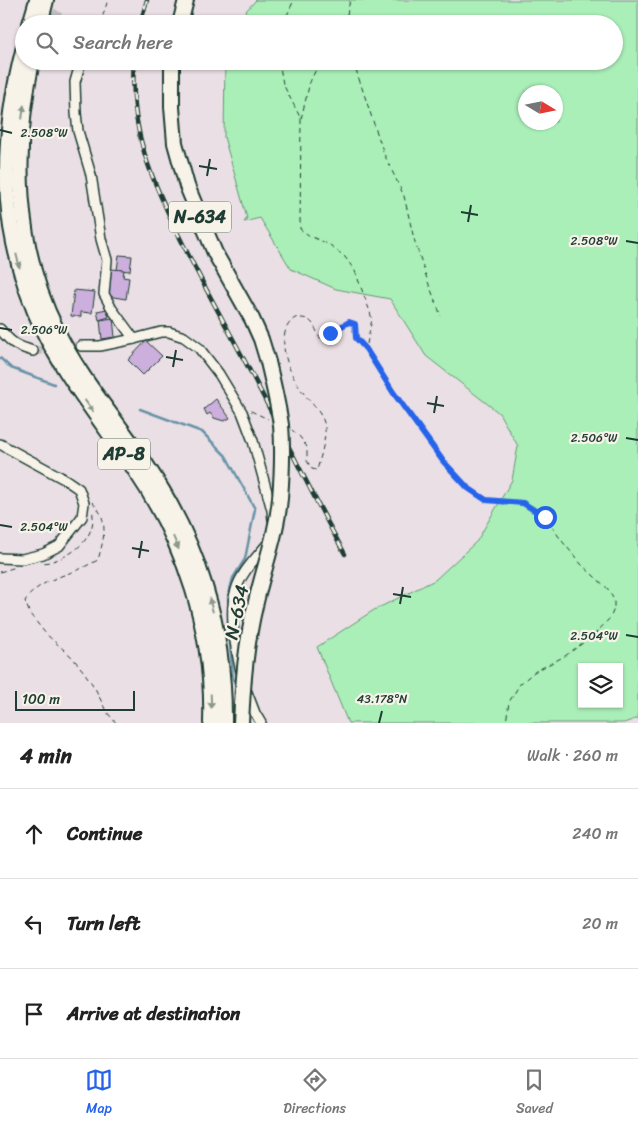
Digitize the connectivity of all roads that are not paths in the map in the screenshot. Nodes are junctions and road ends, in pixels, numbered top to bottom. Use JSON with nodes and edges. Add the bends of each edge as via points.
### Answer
{"nodes":[{"id":1,"x":36,"y":0,"type":"edge"},
{"id":2,"x":46,"y":0,"type":"edge"},
{"id":3,"x":186,"y":0,"type":"edge"},
{"id":4,"x":32,"y":15,"type":"edge"},
{"id":5,"x":42,"y":15,"type":"edge"},
{"id":6,"x":182,"y":15,"type":"edge"},
{"id":7,"x":18,"y":70,"type":"edge"},
{"id":8,"x":30,"y":70,"type":"edge"},
{"id":9,"x":79,"y":70,"type":"edge"},
{"id":10,"x":172,"y":70,"type":"edge"},
{"id":11,"x":0,"y":329,"type":"edge"},
{"id":12,"x":134,"y":339,"type":"junction"},
{"id":13,"x":81,"y":346,"type":"tunnel mouth"},
{"id":14,"x":33,"y":351,"type":"tunnel mouth"},
{"id":15,"x":0,"y":444,"type":"edge"},
{"id":16,"x":0,"y":558,"type":"edge"},
{"id":17,"x":211,"y":723,"type":"edge"},
{"id":18,"x":224,"y":723,"type":"edge"},
{"id":19,"x":241,"y":723,"type":"edge"},
{"id":20,"x":262,"y":723,"type":"edge"}],
"edges":[{"from":1,"to":4,"type":"highway"},
{"from":2,"to":5,"type":"highway"},
{"from":3,"to":6,"type":"highway"},
{"from":7,"to":17,"type":"highway","number":"AP-8","one_way":true,"via":[[8,153],[8,196],[18,262],[44,333],[154,500],[189,575],[206,644]]},
{"from":18,"to":8,"type":"highway","number":"AP-8","one_way":true,"via":[[223,676],[212,609],[186,534],[166,495],[71,357],[43,298],[30,255],[21,196],[20,154]]},
{"from":9,"to":12,"type":"street","via":[[76,82],[78,131],[91,176],[107,260],[104,294]]},
{"from":10,"to":19,"type":"highway","name":"N-634","number":"N-634","bridge":true,"via":[[175,143],[187,186],[215,254],[261,340],[281,426],[280,499],[247,645]]},
{"from":11,"to":14,"type":"street","via":[[8,340]]},
{"from":12,"to":13,"type":"street"},
{"from":12,"to":20,"type":"street","via":[[169,332],[200,348],[239,407],[253,440],[274,528],[270,541],[242,576],[235,590],[233,606],[234,634],[245,686]]},
{"from":15,"to":16,"type":"street","via":[[79,489],[84,503],[82,517],[59,546],[22,559]]}]}
